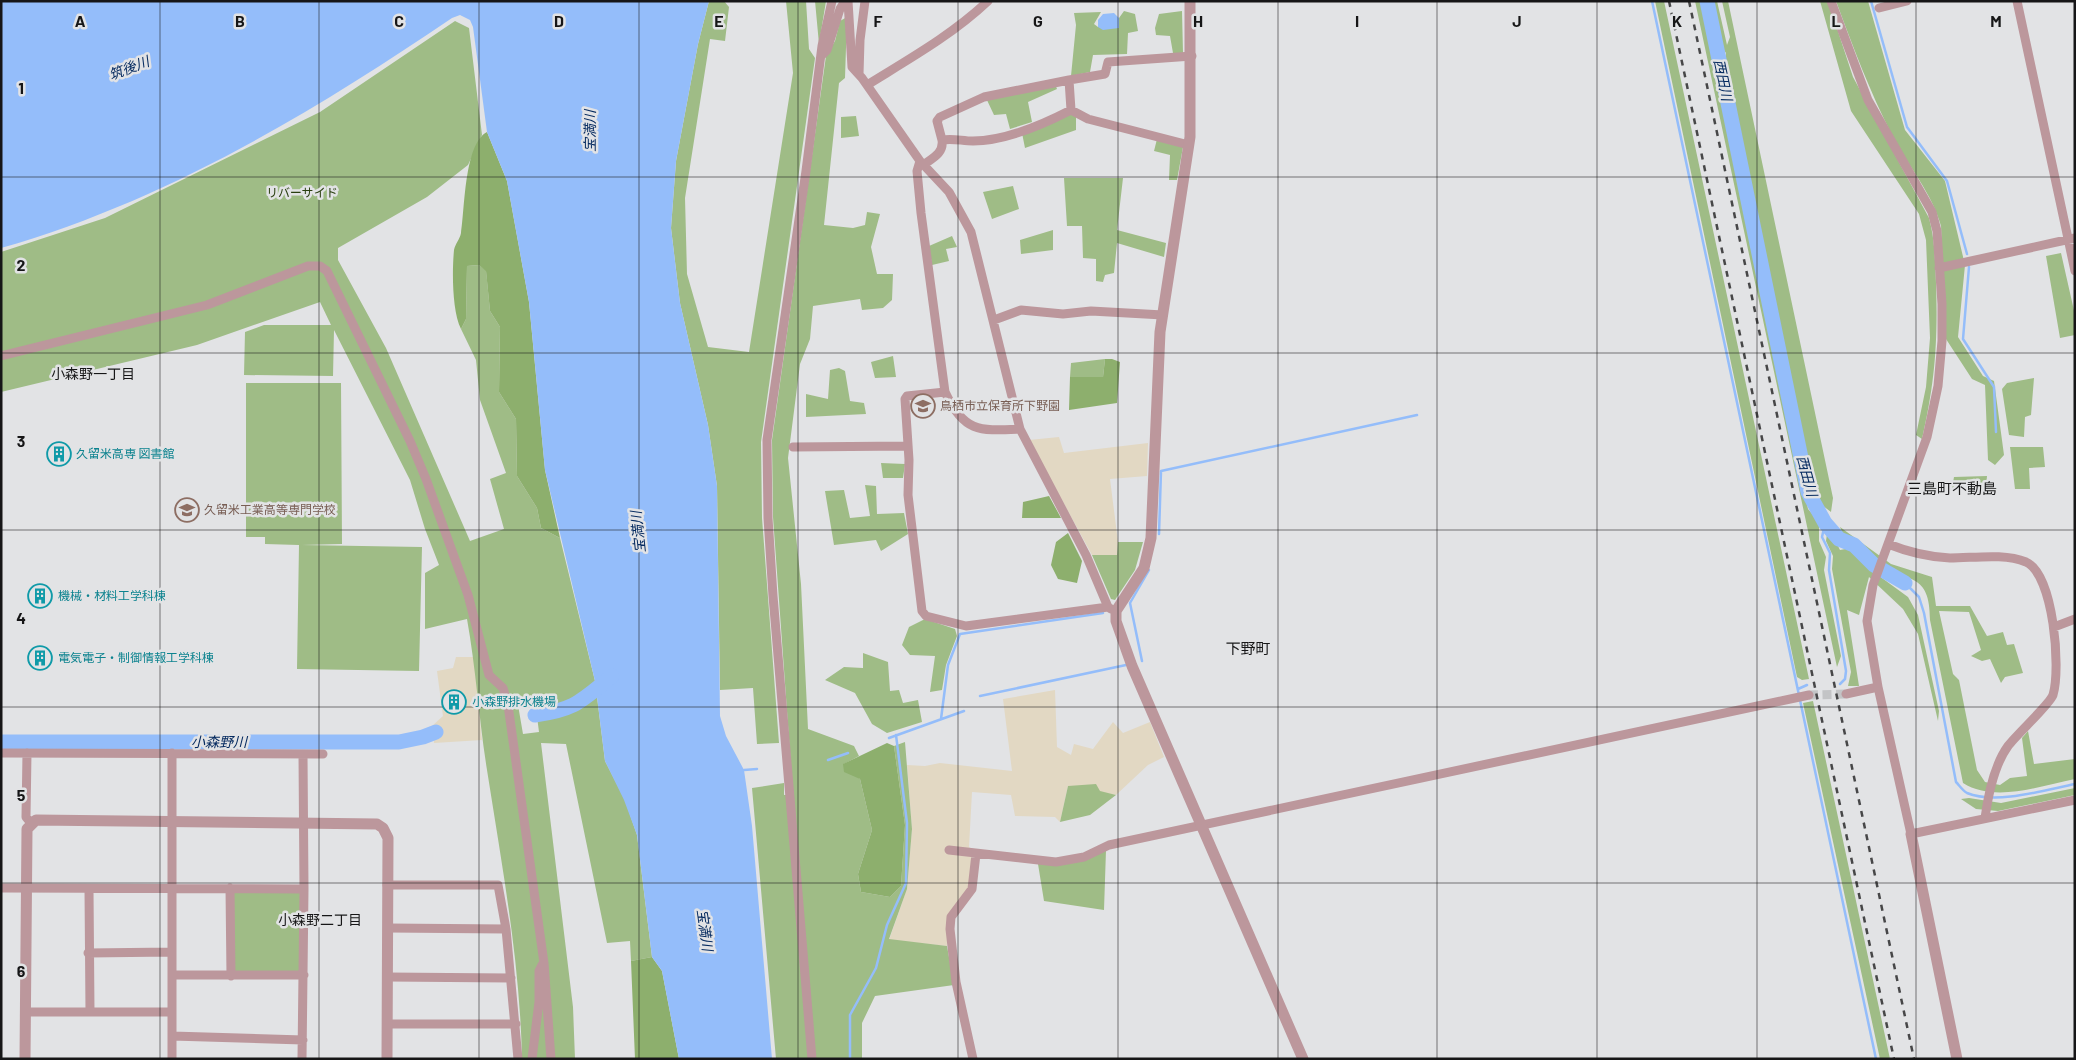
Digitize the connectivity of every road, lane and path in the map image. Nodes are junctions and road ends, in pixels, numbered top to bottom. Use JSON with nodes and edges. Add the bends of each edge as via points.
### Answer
{"nodes":[{"id":1,"x":832,"y":1,"type":"edge"},
{"id":2,"x":847,"y":1,"type":"edge"},
{"id":3,"x":865,"y":1,"type":"edge"},
{"id":4,"x":988,"y":1,"type":"edge"},
{"id":5,"x":1190,"y":1,"type":"edge"},
{"id":6,"x":1831,"y":1,"type":"edge"},
{"id":7,"x":1907,"y":1,"type":"edge"},
{"id":8,"x":2017,"y":1,"type":"edge"},
{"id":9,"x":1879,"y":8,"type":"dead end"},
{"id":10,"x":821,"y":56,"type":"junction"},
{"id":11,"x":1192,"y":56,"type":"junction"},
{"id":12,"x":859,"y":74,"type":"junction"},
{"id":13,"x":1069,"y":80,"type":"junction"},
{"id":14,"x":867,"y":85,"type":"junction"},
{"id":15,"x":1071,"y":110,"type":"junction"},
{"id":16,"x":942,"y":140,"type":"junction"},
{"id":17,"x":1189,"y":145,"type":"junction"},
{"id":18,"x":922,"y":163,"type":"junction"},
{"id":19,"x":2072,"y":239,"type":"edge"},
{"id":20,"x":1939,"y":268,"type":"junction"},
{"id":21,"x":2075,"y":271,"type":"edge"},
{"id":22,"x":1163,"y":315,"type":"junction"},
{"id":23,"x":994,"y":320,"type":"junction"},
{"id":24,"x":1,"y":356,"type":"edge"},
{"id":25,"x":944,"y":392,"type":"junction"},
{"id":26,"x":1020,"y":429,"type":"junction"},
{"id":27,"x":908,"y":446,"type":"junction"},
{"id":28,"x":793,"y":447,"type":"dead end"},
{"id":29,"x":1888,"y":544,"type":"junction"},
{"id":30,"x":1112,"y":609,"type":"junction"},
{"id":31,"x":2075,"y":619,"type":"edge"},
{"id":32,"x":2054,"y":627,"type":"junction"},
{"id":33,"x":1878,"y":687,"type":"junction"},
{"id":34,"x":1846,"y":694,"type":"tunnel mouth"},
{"id":35,"x":1806,"y":696,"type":"tunnel mouth"},
{"id":36,"x":1,"y":753,"type":"edge"},
{"id":37,"x":27,"y":753,"type":"junction"},
{"id":38,"x":172,"y":753,"type":"junction"},
{"id":39,"x":302,"y":754,"type":"junction"},
{"id":40,"x":323,"y":754,"type":"dead end"},
{"id":41,"x":2075,"y":800,"type":"edge"},
{"id":42,"x":1985,"y":815,"type":"junction"},
{"id":43,"x":172,"y":822,"type":"junction"},
{"id":44,"x":303,"y":822,"type":"junction"},
{"id":45,"x":31,"y":823,"type":"junction"},
{"id":46,"x":1202,"y":825,"type":"junction"},
{"id":47,"x":1911,"y":834,"type":"junction"},
{"id":48,"x":949,"y":850,"type":"dead end"},
{"id":49,"x":976,"y":854,"type":"junction"},
{"id":50,"x":387,"y":885,"type":"junction"},
{"id":51,"x":1,"y":888,"type":"edge"},
{"id":52,"x":230,"y":888,"type":"junction"},
{"id":53,"x":25,"y":889,"type":"junction"},
{"id":54,"x":304,"y":889,"type":"junction"},
{"id":55,"x":89,"y":890,"type":"junction"},
{"id":56,"x":172,"y":890,"type":"junction"},
{"id":57,"x":388,"y":928,"type":"junction"},
{"id":58,"x":506,"y":929,"type":"junction"},
{"id":59,"x":172,"y":952,"type":"junction"},
{"id":60,"x":88,"y":953,"type":"junction"},
{"id":61,"x":544,"y":963,"type":"junction"},
{"id":62,"x":172,"y":975,"type":"junction"},
{"id":63,"x":304,"y":975,"type":"junction"},
{"id":64,"x":230,"y":976,"type":"junction"},
{"id":65,"x":387,"y":977,"type":"junction"},
{"id":66,"x":512,"y":978,"type":"junction"},
{"id":67,"x":26,"y":1012,"type":"junction"},
{"id":68,"x":90,"y":1012,"type":"junction"},
{"id":69,"x":172,"y":1012,"type":"junction"},
{"id":70,"x":387,"y":1024,"type":"junction"},
{"id":71,"x":516,"y":1024,"type":"junction"},
{"id":72,"x":172,"y":1036,"type":"junction"},
{"id":73,"x":303,"y":1040,"type":"junction"},
{"id":74,"x":25,"y":1059,"type":"edge"},
{"id":75,"x":172,"y":1059,"type":"edge"},
{"id":76,"x":302,"y":1059,"type":"edge"},
{"id":77,"x":387,"y":1059,"type":"edge"},
{"id":78,"x":518,"y":1059,"type":"edge"},
{"id":79,"x":532,"y":1059,"type":"edge"},
{"id":80,"x":551,"y":1059,"type":"edge"},
{"id":81,"x":812,"y":1059,"type":"edge"},
{"id":82,"x":973,"y":1059,"type":"edge"},
{"id":83,"x":1303,"y":1059,"type":"edge"},
{"id":84,"x":1957,"y":1059,"type":"edge"}],
"edges":[{"from":1,"to":10,"type":"street"},
{"from":2,"to":10,"type":"street","via":[[840,9],[827,50]]},
{"from":2,"to":12,"type":"street","via":[[852,66]]},
{"from":3,"to":12,"type":"street"},
{"from":4,"to":14,"type":"street","via":[[936,42]]},
{"from":5,"to":11,"type":"street"},
{"from":6,"to":20,"type":"street","via":[[1868,100],[1932,212],[1937,231]]},
{"from":7,"to":9,"type":"street"},
{"from":8,"to":19,"type":"street"},
{"from":10,"to":81,"type":"street","via":[[766,440],[773,596]]},
{"from":11,"to":13,"type":"street","via":[[1108,62],[1105,74]]},
{"from":11,"to":17,"type":"street"},
{"from":12,"to":14,"type":"street"},
{"from":13,"to":15,"type":"street"},
{"from":13,"to":16,"type":"street","via":[[1033,85],[971,101],[937,121]]},
{"from":14,"to":18,"type":"street"},
{"from":15,"to":16,"type":"street","via":[[1008,135],[973,141]]},
{"from":15,"to":17,"type":"street","via":[[1088,119]]},
{"from":16,"to":18,"type":"street","via":[[943,147],[939,153]]},
{"from":17,"to":22,"type":"street"},
{"from":18,"to":23,"type":"street","via":[[949,192],[971,232]]},
{"from":18,"to":25,"type":"street","via":[[917,171],[921,213]]},
{"from":19,"to":20,"type":"street"},
{"from":19,"to":21,"type":"street"},
{"from":20,"to":29,"type":"street","via":[[1942,341],[1938,386],[1927,437]]},
{"from":22,"to":23,"type":"street","via":[[1020,310]]},
{"from":22,"to":30,"type":"street","via":[[1151,538],[1144,568]]},
{"from":23,"to":26,"type":"street"},
{"from":24,"to":61,"type":"street","via":[[207,305],[308,266],[320,266],[327,271],[423,471],[468,595],[489,675],[503,688],[519,774]]},
{"from":25,"to":26,"type":"street","via":[[963,420],[982,430]]},
{"from":25,"to":27,"type":"street","via":[[907,396]]},
{"from":26,"to":30,"type":"street"},
{"from":27,"to":28,"type":"street"},
{"from":27,"to":30,"type":"street","via":[[908,495],[922,611],[926,616],[966,626]]},
{"from":29,"to":32,"type":"street","via":[[1925,556],[2004,558],[2029,563],[2041,579]]},
{"from":29,"to":33,"type":"street","via":[[1873,585],[1866,621]]},
{"from":30,"to":46,"type":"street","via":[[1132,666]]},
{"from":31,"to":32,"type":"street"},
{"from":32,"to":42,"type":"street","via":[[2056,678],[2052,697],[2008,745],[1996,767]]},
{"from":33,"to":34,"type":"street"},
{"from":33,"to":47,"type":"street"},
{"from":35,"to":46,"type":"street"},
{"from":36,"to":37,"type":"street"},
{"from":37,"to":38,"type":"street"},
{"from":37,"to":45,"type":"street","via":[[26,817]]},
{"from":38,"to":39,"type":"street"},
{"from":38,"to":43,"type":"street"},
{"from":39,"to":40,"type":"street"},
{"from":39,"to":44,"type":"street"},
{"from":41,"to":42,"type":"street"},
{"from":42,"to":47,"type":"street"},
{"from":43,"to":44,"type":"street"},
{"from":43,"to":45,"type":"street","via":[[36,820]]},
{"from":43,"to":56,"type":"street"},
{"from":44,"to":50,"type":"street","via":[[377,824],[383,828],[388,838]]},
{"from":44,"to":54,"type":"street"},
{"from":45,"to":53,"type":"street","via":[[27,829]]},
{"from":46,"to":49,"type":"street","via":[[1109,845],[1084,857],[1056,862]]},
{"from":46,"to":83,"type":"street"},
{"from":47,"to":84,"type":"street"},
{"from":48,"to":49,"type":"street"},
{"from":49,"to":82,"type":"street","via":[[972,889],[951,917],[950,929],[956,982]]},
{"from":50,"to":57,"type":"street"},
{"from":50,"to":58,"type":"street","via":[[498,885]]},
{"from":51,"to":53,"type":"street"},
{"from":52,"to":54,"type":"street"},
{"from":52,"to":56,"type":"street"},
{"from":52,"to":64,"type":"street"},
{"from":53,"to":55,"type":"street"},
{"from":53,"to":67,"type":"street"},
{"from":54,"to":63,"type":"street"},
{"from":55,"to":56,"type":"street"},
{"from":55,"to":60,"type":"street"},
{"from":56,"to":59,"type":"street"},
{"from":57,"to":58,"type":"street"},
{"from":57,"to":65,"type":"street"},
{"from":58,"to":66,"type":"street"},
{"from":59,"to":60,"type":"street"},
{"from":59,"to":62,"type":"street"},
{"from":60,"to":68,"type":"street"},
{"from":61,"to":79,"type":"street","via":[[540,971]]},
{"from":61,"to":80,"type":"street"},
{"from":62,"to":64,"type":"street"},
{"from":62,"to":69,"type":"street"},
{"from":63,"to":64,"type":"street"},
{"from":63,"to":73,"type":"street"},
{"from":65,"to":66,"type":"street"},
{"from":65,"to":70,"type":"street"},
{"from":66,"to":71,"type":"street"},
{"from":67,"to":68,"type":"street"},
{"from":67,"to":74,"type":"street"},
{"from":68,"to":69,"type":"street"},
{"from":69,"to":72,"type":"street"},
{"from":70,"to":71,"type":"street"},
{"from":70,"to":77,"type":"street"},
{"from":71,"to":78,"type":"street"},
{"from":72,"to":73,"type":"street"},
{"from":72,"to":75,"type":"street"},
{"from":73,"to":76,"type":"street"}]}
